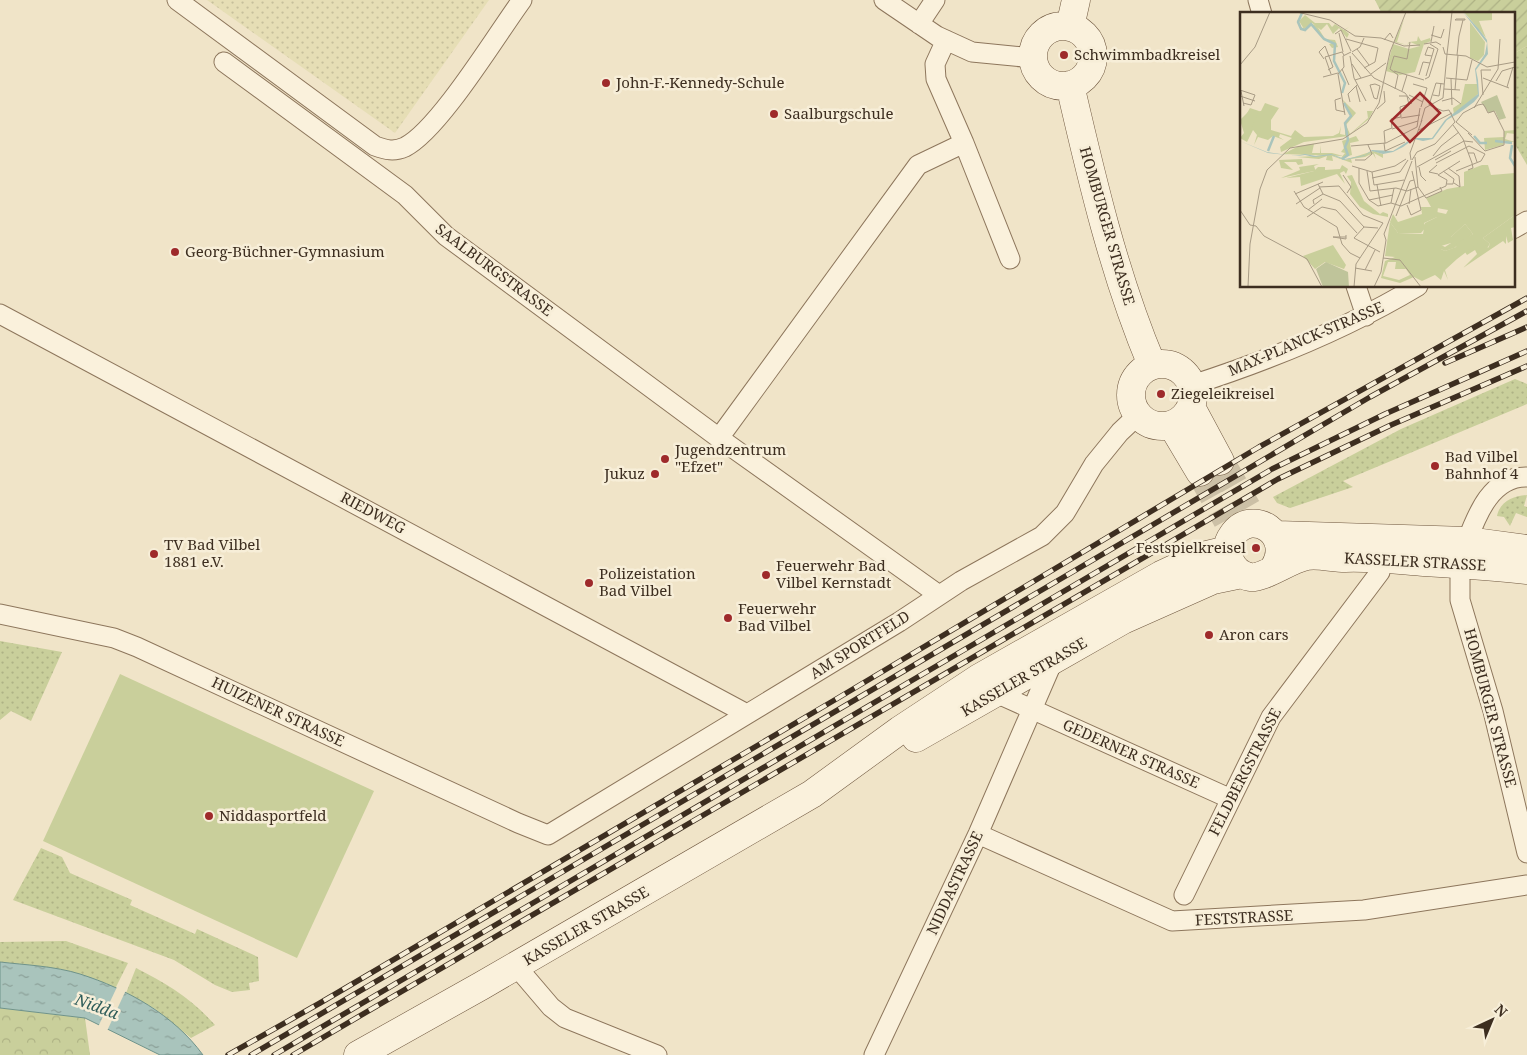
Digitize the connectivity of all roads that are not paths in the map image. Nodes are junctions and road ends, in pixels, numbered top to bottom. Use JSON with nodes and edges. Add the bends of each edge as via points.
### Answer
{"nodes":[{"id":1,"x":177,"y":0,"type":"edge"},
{"id":2,"x":522,"y":0,"type":"edge"},
{"id":3,"x":884,"y":0,"type":"edge"},
{"id":4,"x":935,"y":0,"type":"edge"},
{"id":5,"x":1076,"y":0,"type":"edge"},
{"id":6,"x":919,"y":24,"type":"junction"},
{"id":7,"x":1070,"y":27,"type":"junction"},
{"id":8,"x":946,"y":40,"type":"junction"},
{"id":9,"x":1033,"y":58,"type":"junction"},
{"id":10,"x":224,"y":62,"type":"dead end"},
{"id":11,"x":1070,"y":85,"type":"junction"},
{"id":12,"x":964,"y":143,"type":"junction"},
{"id":13,"x":1527,"y":221,"type":"edge"},
{"id":14,"x":1514,"y":228,"type":"edge"},
{"id":15,"x":1010,"y":259,"type":"dead end"},
{"id":16,"x":1357,"y":288,"type":"edge"},
{"id":17,"x":1415,"y":288,"type":"edge"},
{"id":18,"x":0,"y":314,"type":"edge"},
{"id":19,"x":1366,"y":316,"type":"junction"},
{"id":20,"x":1152,"y":365,"type":"junction"},
{"id":21,"x":1185,"y":406,"type":"junction"},
{"id":22,"x":1138,"y":416,"type":"junction"},
{"id":23,"x":719,"y":438,"type":"junction"},
{"id":24,"x":1210,"y":466,"type":"tunnel mouth"},
{"id":25,"x":1527,"y":477,"type":"edge"},
{"id":26,"x":1244,"y":528,"type":"junction"},
{"id":27,"x":1527,"y":549,"type":"edge"},
{"id":28,"x":1463,"y":552,"type":"junction"},
{"id":29,"x":1381,"y":557,"type":"junction"},
{"id":30,"x":1274,"y":568,"type":"junction"},
{"id":31,"x":1527,"y":570,"type":"edge"},
{"id":32,"x":1242,"y":574,"type":"junction"},
{"id":33,"x":939,"y":595,"type":"junction"},
{"id":34,"x":0,"y":614,"type":"edge"},
{"id":35,"x":1053,"y":661,"type":"junction"},
{"id":36,"x":996,"y":693,"type":"junction"},
{"id":37,"x":1032,"y":710,"type":"junction"},
{"id":38,"x":746,"y":714,"type":"junction"},
{"id":39,"x":812,"y":794,"type":"junction"},
{"id":40,"x":1231,"y":799,"type":"junction"},
{"id":41,"x":978,"y":834,"type":"junction"},
{"id":42,"x":548,"y":835,"type":"joint"},
{"id":43,"x":1527,"y":853,"type":"edge"},
{"id":44,"x":1527,"y":885,"type":"edge"},
{"id":45,"x":1184,"y":895,"type":"dead end"},
{"id":46,"x":516,"y":966,"type":"junction"},
{"id":47,"x":358,"y":1055,"type":"edge"},
{"id":48,"x":657,"y":1055,"type":"edge"},
{"id":49,"x":874,"y":1055,"type":"edge"}],
"edges":[{"from":1,"to":2,"type":"street","via":[[375,146],[391,151],[420,136],[439,115]]},
{"from":3,"to":6,"type":"street"},
{"from":4,"to":6,"type":"street"},
{"from":5,"to":7,"type":"main road"},
{"from":6,"to":8,"type":"street"},
{"from":7,"to":9,"type":"main road","via":[[1061,26],[1044,33],[1034,49]]},
{"from":7,"to":11,"type":"main road","via":[[1079,30],[1090,43],[1093,61],[1085,77]]},
{"from":8,"to":9,"type":"street","via":[[972,52]]},
{"from":8,"to":12,"type":"street","via":[[935,64],[936,79]]},
{"from":9,"to":11,"type":"main road","via":[[1045,80],[1061,86]]},
{"from":10,"to":23,"type":"street","name":"SAALBURGSTRASSE","via":[[381,176],[446,236]]},
{"from":11,"to":20,"type":"main road","name":"HOMBURGER STRASSE","via":[[1108,240],[1124,294]]},
{"from":12,"to":15,"type":"street"},
{"from":12,"to":23,"type":"street","via":[[918,166]]},
{"from":13,"to":14,"type":"street"},
{"from":16,"to":19,"type":"street"},
{"from":17,"to":19,"type":"street","name":"MAX-PLANCK-STRASSE"},
{"from":18,"to":38,"type":"street","name":"RIEDWEG"},
{"from":19,"to":21,"type":"street","name":"MAX-PLANCK-STRASSE","via":[[1220,377]]},
{"from":20,"to":21,"type":"main road","via":[[1172,365],[1187,377]]},
{"from":20,"to":22,"type":"main road","via":[[1141,370],[1130,392],[1131,405]]},
{"from":21,"to":22,"type":"main road","via":[[1154,425]]},
{"from":21,"to":24,"type":"main road"},
{"from":22,"to":33,"type":"street","name":"AM SPORTFELD","via":[[1094,464],[1065,513],[1042,536]]},
{"from":23,"to":33,"type":"street","name":"SAALBURGSTRASSE"},
{"from":25,"to":28,"type":"street","via":[[1510,481],[1494,491],[1482,505]]},
{"from":26,"to":28,"type":"main road","name":"KASSELER STRASSE"},
{"from":26,"to":30,"type":"main road","via":[[1281,552]]},
{"from":26,"to":32,"type":"main road","via":[[1229,559]]},
{"from":26,"to":39,"type":"main road","name":"KASSELER STRASSE","via":[[1202,556],[1161,575],[979,678]]},
{"from":27,"to":28,"type":"main road","name":"KASSELER STRASSE"},
{"from":28,"to":29,"type":"main road","name":"KASSELER STRASSE"},
{"from":28,"to":31,"type":"main road","name":"KASSELER STRASSE"},
{"from":28,"to":43,"type":"street","name":"HOMBURGER STRASSE","via":[[1460,600],[1493,711]]},
{"from":29,"to":30,"type":"main road","name":"KASSELER STRASSE","via":[[1308,556]]},
{"from":29,"to":40,"type":"street","name":"FELDBERGSTRASSE","via":[[1380,572],[1272,717]]},
{"from":30,"to":32,"type":"main road","name":"KASSELER STRASSE","via":[[1259,577]]},
{"from":32,"to":35,"type":"main road","name":"KASSELER STRASSE","via":[[1213,580],[1147,608]]},
{"from":33,"to":38,"type":"street","name":"AM SPORTFELD"},
{"from":34,"to":42,"type":"street","name":"HUIZENER STRASSE","via":[[114,638],[137,647],[509,820]]},
{"from":35,"to":36,"type":"main road","name":"KASSELER STRASSE"},
{"from":35,"to":37,"type":"street","name":"NIDDASTRASSE"},
{"from":36,"to":37,"type":"street"},
{"from":36,"to":39,"type":"main road","name":"KASSELER STRASSE","via":[[832,786]]},
{"from":37,"to":40,"type":"street","name":"GEDERNER STRASSE"},
{"from":37,"to":41,"type":"street","name":"NIDDASTRASSE"},
{"from":38,"to":42,"type":"street","name":"AM SPORTFELD"},
{"from":39,"to":46,"type":"main road","name":"KASSELER STRASSE"},
{"from":40,"to":45,"type":"street","name":"FELDBERGSTRASSE"},
{"from":41,"to":44,"type":"street","name":"FESTSTRASSE","via":[[1172,920],[1364,910]]},
{"from":41,"to":49,"type":"street","name":"NIDDASTRASSE"},
{"from":46,"to":47,"type":"main road","name":"KASSELER STRASSE"},
{"from":46,"to":48,"type":"street","via":[[551,1007],[565,1018]]}]}
